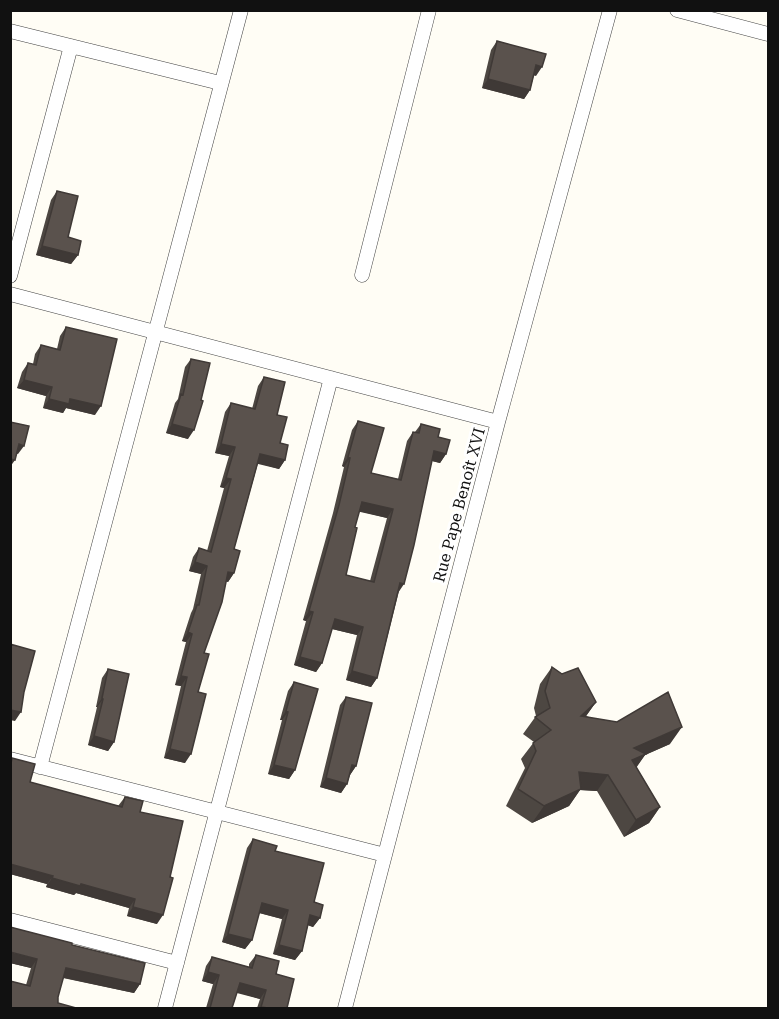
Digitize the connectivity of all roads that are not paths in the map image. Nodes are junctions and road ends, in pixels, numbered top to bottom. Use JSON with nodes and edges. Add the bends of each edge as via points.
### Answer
{"nodes":[{"id":1,"x":241,"y":10,"type":"edge"},
{"id":2,"x":429,"y":10,"type":"edge"},
{"id":3,"x":610,"y":10,"type":"edge"},
{"id":4,"x":677,"y":10,"type":"edge"},
{"id":5,"x":10,"y":32,"type":"edge"},
{"id":6,"x":768,"y":34,"type":"edge"},
{"id":7,"x":71,"y":46,"type":"junction"},
{"id":8,"x":220,"y":83,"type":"junction"},
{"id":9,"x":362,"y":275,"type":"dead end"},
{"id":10,"x":10,"y":276,"type":"edge"},
{"id":11,"x":10,"y":294,"type":"edge"},
{"id":12,"x":156,"y":332,"type":"junction"},
{"id":13,"x":331,"y":378,"type":"junction"},
{"id":14,"x":498,"y":422,"type":"junction"},
{"id":15,"x":10,"y":759,"type":"edge"},
{"id":16,"x":40,"y":767,"type":"junction"},
{"id":17,"x":217,"y":812,"type":"junction"},
{"id":18,"x":385,"y":855,"type":"junction"},
{"id":19,"x":10,"y":921,"type":"edge"},
{"id":20,"x":177,"y":963,"type":"junction"},
{"id":21,"x":165,"y":1008,"type":"edge"},
{"id":22,"x":345,"y":1008,"type":"edge"}],
"edges":[{"from":1,"to":8,"type":"street"},
{"from":2,"to":9,"type":"street"},
{"from":3,"to":14,"type":"street","name":"Rue Pape Benoît XVI"},
{"from":4,"to":6,"type":"street"},
{"from":5,"to":7,"type":"street"},
{"from":7,"to":8,"type":"street"},
{"from":7,"to":10,"type":"street"},
{"from":8,"to":12,"type":"street"},
{"from":11,"to":12,"type":"street"},
{"from":12,"to":13,"type":"street"},
{"from":12,"to":16,"type":"street"},
{"from":13,"to":14,"type":"street"},
{"from":13,"to":17,"type":"street"},
{"from":14,"to":18,"type":"street","name":"Rue Pape Benoît XVI"},
{"from":15,"to":16,"type":"street"},
{"from":16,"to":17,"type":"street"},
{"from":17,"to":18,"type":"street"},
{"from":17,"to":20,"type":"street"},
{"from":18,"to":22,"type":"street","name":"Rue Pape Benoît XVI"},
{"from":19,"to":20,"type":"street"},
{"from":20,"to":21,"type":"street"}]}
